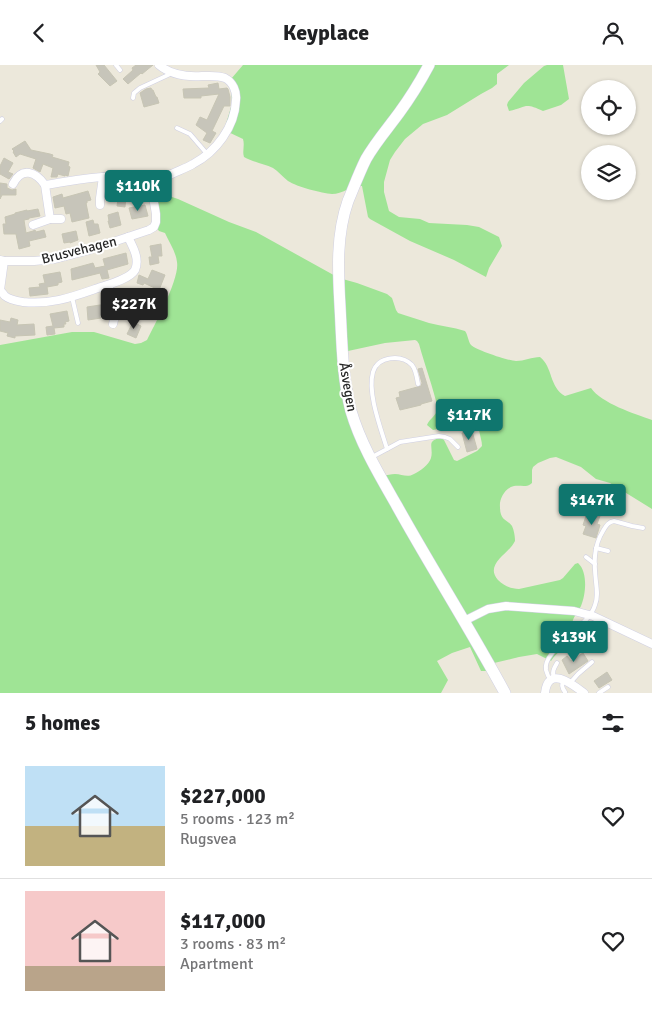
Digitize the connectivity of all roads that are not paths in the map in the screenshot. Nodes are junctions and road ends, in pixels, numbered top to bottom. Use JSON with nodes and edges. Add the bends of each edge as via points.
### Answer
{"nodes":[{"id":1,"x":116,"y":65,"type":"edge"},
{"id":2,"x":159,"y":65,"type":"edge"},
{"id":3,"x":429,"y":65,"type":"edge"},
{"id":4,"x":120,"y":70,"type":"dead end"},
{"id":5,"x":171,"y":72,"type":"junction"},
{"id":6,"x":133,"y":99,"type":"dead end"},
{"id":7,"x":177,"y":128,"type":"dead end"},
{"id":8,"x":208,"y":155,"type":"junction"},
{"id":9,"x":103,"y":177,"type":"junction"},
{"id":10,"x":13,"y":183,"type":"dead end"},
{"id":11,"x":45,"y":185,"type":"junction"},
{"id":12,"x":152,"y":191,"type":"junction"},
{"id":13,"x":100,"y":205,"type":"dead end"},
{"id":14,"x":50,"y":219,"type":"junction"},
{"id":15,"x":61,"y":219,"type":"dead end"},
{"id":16,"x":33,"y":225,"type":"dead end"},
{"id":17,"x":128,"y":237,"type":"junction"},
{"id":18,"x":2,"y":260,"type":"edge"},
{"id":19,"x":108,"y":285,"type":"junction"},
{"id":20,"x":0,"y":290,"type":"edge"},
{"id":21,"x":72,"y":297,"type":"junction"},
{"id":22,"x":78,"y":323,"type":"dead end"},
{"id":23,"x":113,"y":324,"type":"dead end"},
{"id":24,"x":418,"y":384,"type":"dead end"},
{"id":25,"x":458,"y":447,"type":"dead end"},
{"id":26,"x":388,"y":449,"type":"junction"},
{"id":27,"x":370,"y":458,"type":"junction"},
{"id":28,"x":643,"y":528,"type":"dead end"},
{"id":29,"x":596,"y":548,"type":"junction"},
{"id":30,"x":608,"y":551,"type":"dead end"},
{"id":31,"x":586,"y":557,"type":"dead end"},
{"id":32,"x":595,"y":564,"type":"junction"},
{"id":33,"x":590,"y":615,"type":"junction"},
{"id":34,"x":464,"y":621,"type":"junction"},
{"id":35,"x":652,"y":644,"type":"edge"},
{"id":36,"x":592,"y":662,"type":"dead end"},
{"id":37,"x":557,"y":663,"type":"dead end"},
{"id":38,"x":553,"y":680,"type":"junction"},
{"id":39,"x":567,"y":681,"type":"junction"},
{"id":40,"x":608,"y":687,"type":"dead end"},
{"id":41,"x":501,"y":690,"type":"edge"},
{"id":42,"x":565,"y":692,"type":"edge"},
{"id":43,"x":545,"y":693,"type":"edge"},
{"id":44,"x":584,"y":693,"type":"edge"},
{"id":45,"x":599,"y":693,"type":"edge"}],
"edges":[{"from":1,"to":4,"type":"lane"},
{"from":2,"to":5,"type":"street"},
{"from":3,"to":27,"type":"main road","name":"Åsvegen","via":[[367,159],[347,204],[341,231],[338,254],[344,374],[352,413]]},
{"from":5,"to":6,"type":"lane","via":[[140,88]]},
{"from":5,"to":8,"type":"street","via":[[226,78],[234,89],[236,107],[222,139]]},
{"from":7,"to":8,"type":"lane","via":[[190,134]]},
{"from":8,"to":12,"type":"street","via":[[166,177]]},
{"from":9,"to":11,"type":"street"},
{"from":9,"to":12,"type":"street","via":[[131,180]]},
{"from":9,"to":13,"type":"street"},
{"from":10,"to":11,"type":"street","via":[[16,178],[32,173]]},
{"from":11,"to":14,"type":"street"},
{"from":12,"to":17,"type":"street","name":"Brusvehagen","via":[[156,213],[154,227]]},
{"from":14,"to":15,"type":"street"},
{"from":14,"to":16,"type":"street"},
{"from":17,"to":18,"type":"street","name":"Brusvehagen","via":[[55,259]]},
{"from":17,"to":19,"type":"street","via":[[135,251],[136,269]]},
{"from":18,"to":20,"type":"street"},
{"from":19,"to":21,"type":"street"},
{"from":19,"to":23,"type":"street","via":[[115,309]]},
{"from":20,"to":21,"type":"street","via":[[10,299],[36,303]]},
{"from":21,"to":22,"type":"lane"},
{"from":24,"to":26,"type":"lane","via":[[412,365],[400,358],[387,359],[373,371],[373,397]]},
{"from":25,"to":26,"type":"lane","via":[[450,439],[439,437],[400,442]]},
{"from":26,"to":27,"type":"lane"},
{"from":27,"to":34,"type":"main road","name":"Åsvegen"},
{"from":28,"to":29,"type":"lane","via":[[610,521]]},
{"from":29,"to":30,"type":"lane"},
{"from":29,"to":32,"type":"lane"},
{"from":31,"to":32,"type":"lane"},
{"from":32,"to":33,"type":"lane","via":[[597,595]]},
{"from":33,"to":34,"type":"street","via":[[506,605],[488,609]]},
{"from":33,"to":35,"type":"street"},
{"from":33,"to":38,"type":"lane","via":[[548,658],[546,669]]},
{"from":34,"to":41,"type":"main road","name":"Åsvegen"},
{"from":36,"to":39,"type":"lane"},
{"from":37,"to":38,"type":"lane"},
{"from":38,"to":39,"type":"street"},
{"from":38,"to":43,"type":"street"},
{"from":39,"to":42,"type":"lane","via":[[562,683]]},
{"from":39,"to":44,"type":"street"},
{"from":40,"to":45,"type":"lane"}]}
